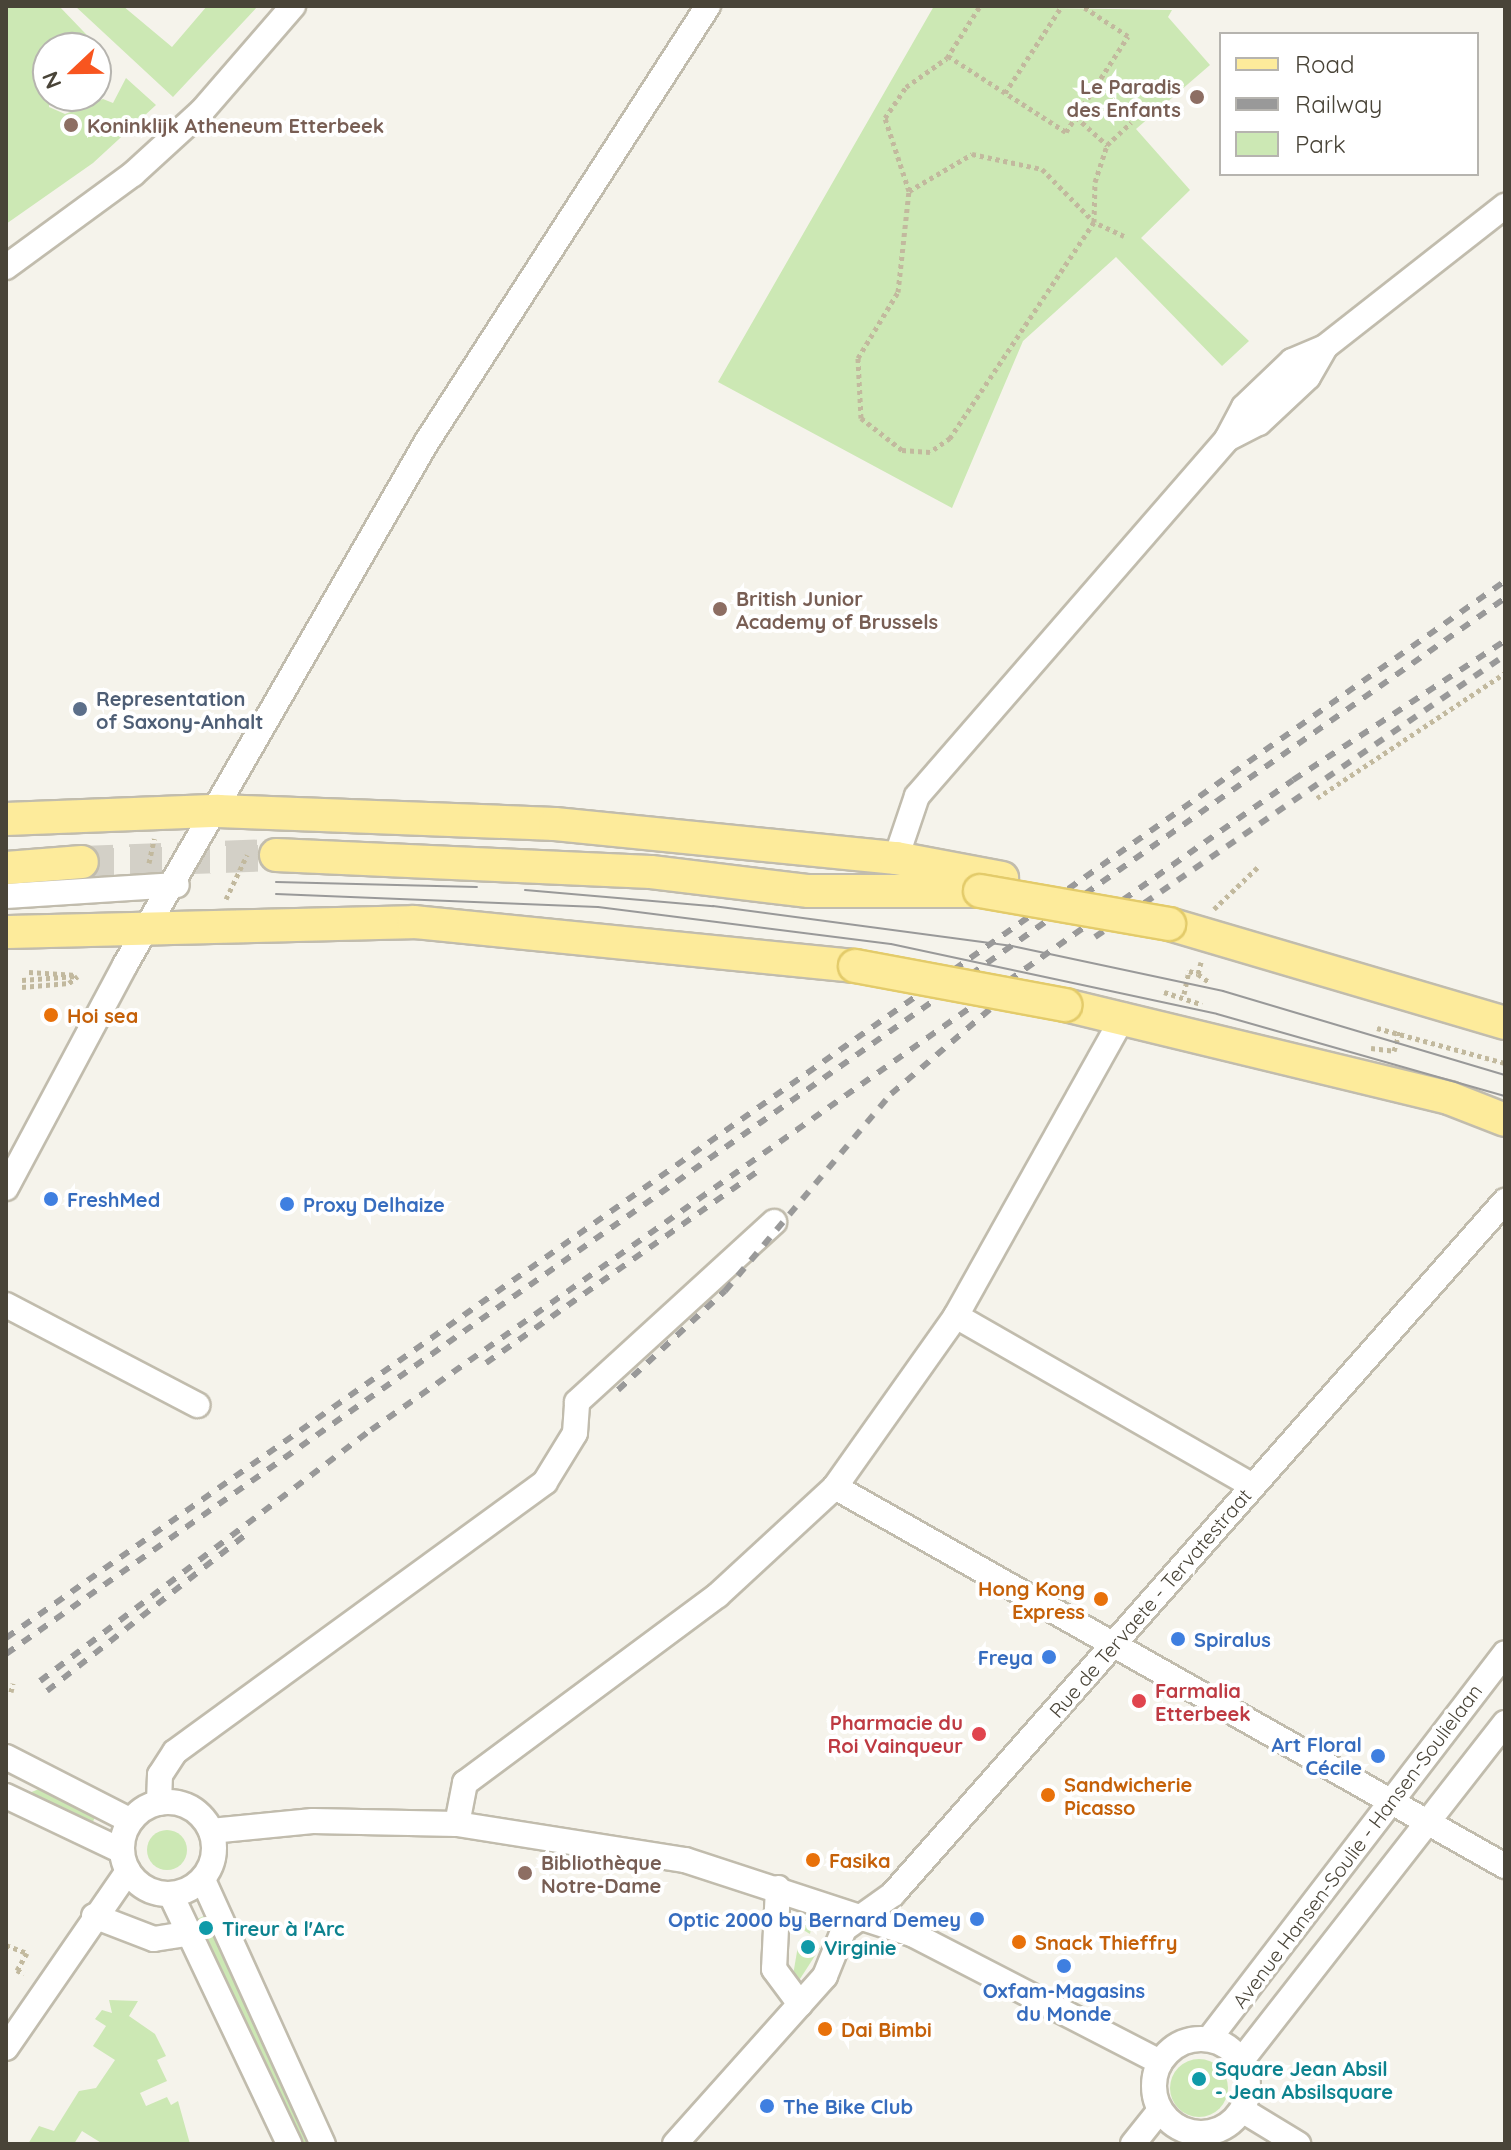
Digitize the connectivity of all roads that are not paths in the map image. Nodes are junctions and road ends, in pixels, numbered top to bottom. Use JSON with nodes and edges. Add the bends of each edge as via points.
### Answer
{"nodes":[{"id":1,"x":293,"y":6,"type":"edge"},
{"id":2,"x":708,"y":6,"type":"edge"},
{"id":3,"x":1505,"y":206,"type":"edge"},
{"id":4,"x":6,"y":267,"type":"edge"},
{"id":5,"x":218,"y":811,"type":"junction"},
{"id":6,"x":6,"y":819,"type":"edge"},
{"id":7,"x":264,"y":852,"type":"tunnel mouth"},
{"id":8,"x":896,"y":858,"type":"junction"},
{"id":9,"x":82,"y":862,"type":"tunnel mouth"},
{"id":10,"x":6,"y":868,"type":"edge"},
{"id":11,"x":177,"y":885,"type":"junction"},
{"id":12,"x":991,"y":885,"type":"junction"},
{"id":13,"x":6,"y":896,"type":"edge"},
{"id":14,"x":153,"y":924,"type":"junction"},
{"id":15,"x":6,"y":932,"type":"edge"},
{"id":16,"x":1124,"y":1016,"type":"junction"},
{"id":17,"x":1505,"y":1023,"type":"edge"},
{"id":18,"x":1505,"y":1120,"type":"edge"},
{"id":19,"x":6,"y":1188,"type":"edge"},
{"id":20,"x":1505,"y":1201,"type":"edge"},
{"id":21,"x":774,"y":1222,"type":"dead end"},
{"id":22,"x":6,"y":1305,"type":"edge"},
{"id":23,"x":956,"y":1316,"type":"junction"},
{"id":24,"x":197,"y":1405,"type":"dead end"},
{"id":25,"x":1253,"y":1486,"type":"junction"},
{"id":26,"x":835,"y":1487,"type":"junction"},
{"id":27,"x":1110,"y":1647,"type":"junction"},
{"id":28,"x":1505,"y":1653,"type":"edge"},
{"id":29,"x":1505,"y":1723,"type":"edge"},
{"id":30,"x":6,"y":1757,"type":"edge"},
{"id":31,"x":40,"y":1774,"type":"junction"},
{"id":32,"x":6,"y":1794,"type":"edge"},
{"id":33,"x":1388,"y":1802,"type":"junction"},
{"id":34,"x":159,"y":1803,"type":"junction"},
{"id":35,"x":131,"y":1821,"type":"junction"},
{"id":36,"x":1427,"y":1823,"type":"junction"},
{"id":37,"x":457,"y":1824,"type":"junction"},
{"id":38,"x":211,"y":1831,"type":"junction"},
{"id":39,"x":125,"y":1861,"type":"junction"},
{"id":40,"x":1505,"y":1866,"type":"edge"},
{"id":41,"x":203,"y":1880,"type":"junction"},
{"id":42,"x":778,"y":1888,"type":"junction"},
{"id":43,"x":171,"y":1895,"type":"junction"},
{"id":44,"x":94,"y":1916,"type":"junction"},
{"id":45,"x":867,"y":1916,"type":"junction"},
{"id":46,"x":190,"y":1933,"type":"junction"},
{"id":47,"x":800,"y":2004,"type":"junction"},
{"id":48,"x":1209,"y":2039,"type":"junction"},
{"id":49,"x":6,"y":2048,"type":"edge"},
{"id":50,"x":1241,"y":2061,"type":"junction"},
{"id":51,"x":1160,"y":2062,"type":"junction"},
{"id":52,"x":1160,"y":2110,"type":"junction"},
{"id":53,"x":1242,"y":2110,"type":"junction"},
{"id":54,"x":1191,"y":2138,"type":"edge"},
{"id":55,"x":289,"y":2144,"type":"edge"},
{"id":56,"x":323,"y":2144,"type":"edge"},
{"id":57,"x":675,"y":2144,"type":"edge"},
{"id":58,"x":1133,"y":2144,"type":"edge"},
{"id":59,"x":1298,"y":2144,"type":"edge"}],
"edges":[{"from":1,"to":4,"type":"street","via":[[143,166]]},
{"from":2,"to":5,"type":"street","via":[[426,443]]},
{"from":3,"to":8,"type":"street","via":[[1325,347],[1292,361],[1244,407],[1227,439],[917,796]]},
{"from":5,"to":6,"type":"main road"},
{"from":5,"to":8,"type":"main road","via":[[555,824]]},
{"from":5,"to":11,"type":"street"},
{"from":7,"to":12,"type":"main road","via":[[590,868],[809,891]]},
{"from":8,"to":12,"type":"main road"},
{"from":9,"to":10,"type":"main road"},
{"from":11,"to":13,"type":"street"},
{"from":11,"to":14,"type":"street"},
{"from":12,"to":17,"type":"main road","bridge":true,"via":[[1194,930]]},
{"from":14,"to":15,"type":"main road"},
{"from":14,"to":16,"type":"main road","bridge":true,"via":[[414,922],[855,966]]},
{"from":14,"to":19,"type":"street"},
{"from":16,"to":18,"type":"main road","via":[[1449,1098]]},
{"from":16,"to":23,"type":"street"},
{"from":20,"to":25,"type":"street","name":"Rue de Tervaete - Tervatestraat"},
{"from":21,"to":34,"type":"street","via":[[577,1402],[575,1433],[545,1482],[175,1752],[160,1775]]},
{"from":22,"to":24,"type":"street"},
{"from":23,"to":25,"type":"street"},
{"from":23,"to":26,"type":"street"},
{"from":25,"to":27,"type":"street","name":"Rue de Tervaete - Tervatestraat"},
{"from":26,"to":27,"type":"street"},
{"from":26,"to":37,"type":"street","via":[[718,1595],[465,1783]]},
{"from":27,"to":33,"type":"street"},
{"from":27,"to":45,"type":"street","name":"Rue de Tervaete - Tervatestraat"},
{"from":28,"to":33,"type":"street","name":"Avenue Hansen-Soulie - Hansen-Soulielaan"},
{"from":29,"to":36,"type":"street","name":"Avenue Hansen-Soulie - Hansen-Soulielaan"},
{"from":30,"to":31,"type":"street"},
{"from":31,"to":32,"type":"street"},
{"from":31,"to":35,"type":"street"},
{"from":32,"to":39,"type":"street"},
{"from":33,"to":36,"type":"street"},
{"from":33,"to":48,"type":"street","name":"Avenue Hansen-Soulie - Hansen-Soulielaan"},
{"from":34,"to":35,"type":"street"},
{"from":34,"to":38,"type":"street","via":[[186,1806]]},
{"from":35,"to":39,"type":"street"},
{"from":36,"to":40,"type":"street"},
{"from":36,"to":50,"type":"street","name":"Avenue Hansen-Soulie - Hansen-Soulielaan"},
{"from":37,"to":38,"type":"street","via":[[313,1821]]},
{"from":37,"to":42,"type":"street","via":[[685,1860]]},
{"from":38,"to":41,"type":"street","via":[[214,1857]]},
{"from":39,"to":43,"type":"street","via":[[142,1886]]},
{"from":39,"to":44,"type":"street"},
{"from":41,"to":43,"type":"street"},
{"from":41,"to":56,"type":"street"},
{"from":42,"to":45,"type":"street"},
{"from":42,"to":47,"type":"street","via":[[774,1969]]},
{"from":43,"to":46,"type":"street"},
{"from":44,"to":46,"type":"street","via":[[154,1939]]},
{"from":44,"to":49,"type":"street"},
{"from":45,"to":47,"type":"street","name":"Rue de Tervaete - Tervatestraat","via":[[844,1929],[825,1976]]},
{"from":45,"to":51,"type":"street","via":[[995,1973]]},
{"from":46,"to":55,"type":"street"},
{"from":47,"to":57,"type":"street","name":"Rue de Tervaete - Tervatestraat"},
{"from":48,"to":50,"type":"street"},
{"from":48,"to":51,"type":"street","via":[[1176,2045]]},
{"from":50,"to":53,"type":"street","via":[[1248,2080]]},
{"from":51,"to":52,"type":"street","via":[[1153,2086]]},
{"from":52,"to":54,"type":"street"},
{"from":52,"to":58,"type":"street"},
{"from":53,"to":54,"type":"street","via":[[1217,2130]]},
{"from":53,"to":59,"type":"street"}]}
